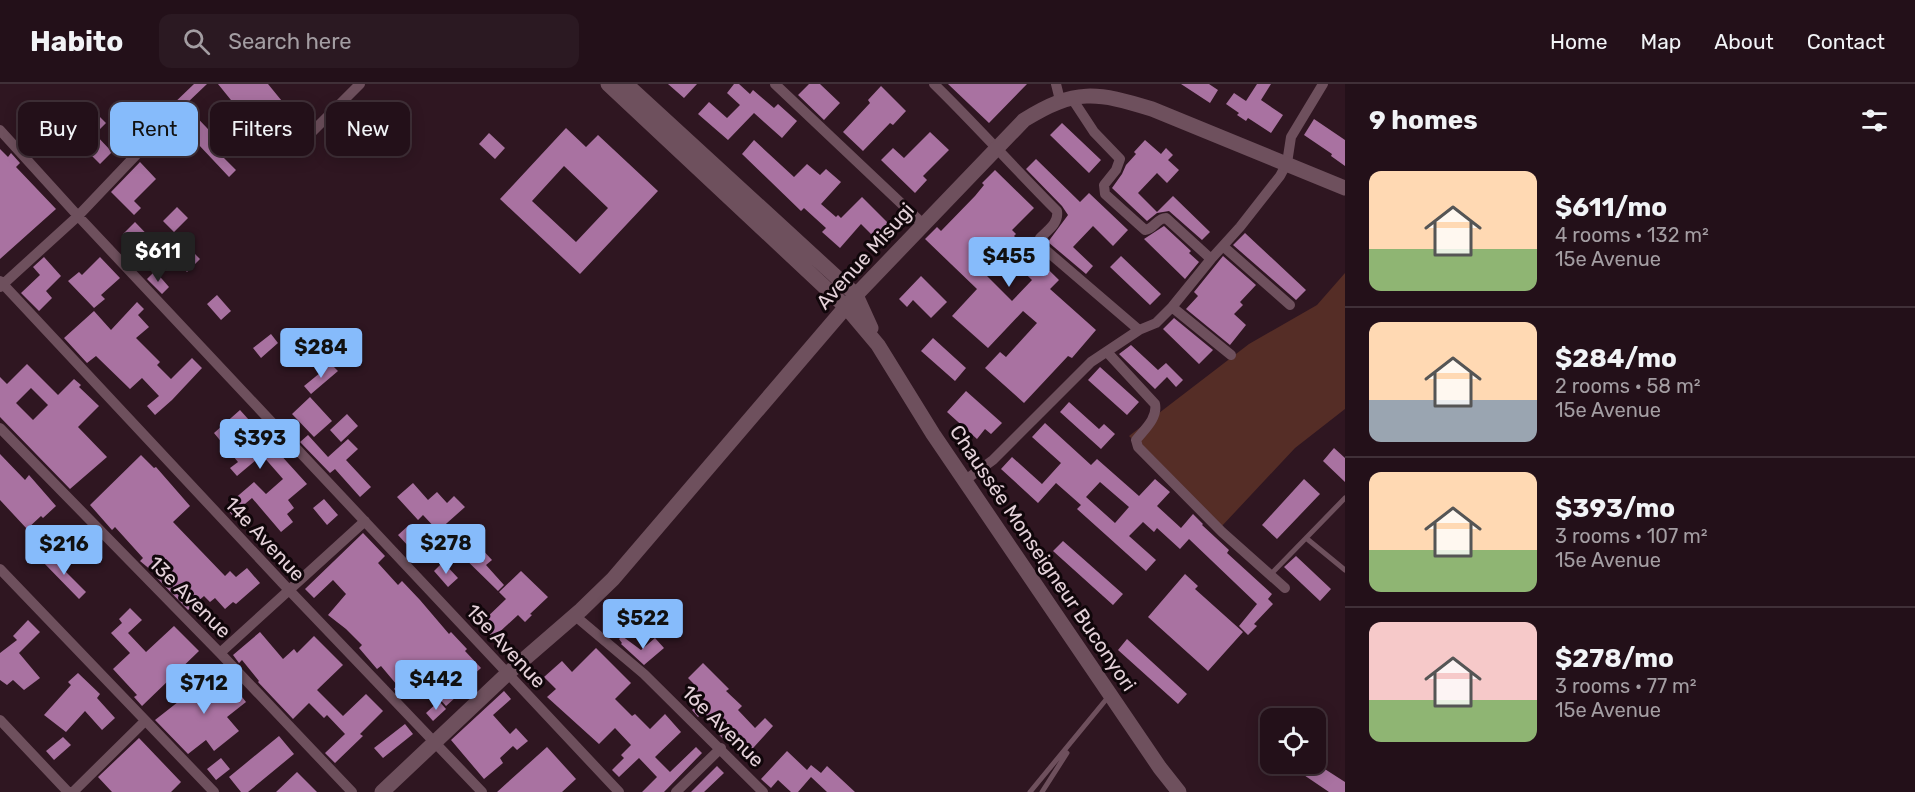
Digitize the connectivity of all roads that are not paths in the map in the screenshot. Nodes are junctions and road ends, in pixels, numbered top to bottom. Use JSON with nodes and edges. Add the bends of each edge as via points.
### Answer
{"nodes":[{"id":1,"x":360,"y":84,"type":"edge"},
{"id":2,"x":608,"y":84,"type":"edge"},
{"id":3,"x":775,"y":84,"type":"edge"},
{"id":4,"x":933,"y":84,"type":"edge"},
{"id":5,"x":1056,"y":84,"type":"edge"},
{"id":6,"x":1323,"y":84,"type":"edge"},
{"id":7,"x":634,"y":91,"type":"edge"},
{"id":8,"x":1066,"y":99,"type":"junction"},
{"id":9,"x":0,"y":130,"type":"edge"},
{"id":10,"x":314,"y":130,"type":"edge"},
{"id":11,"x":997,"y":147,"type":"junction"},
{"id":12,"x":135,"y":156,"type":"edge"},
{"id":13,"x":1287,"y":163,"type":"junction"},
{"id":14,"x":1345,"y":188,"type":"edge"},
{"id":15,"x":78,"y":216,"type":"junction"},
{"id":16,"x":923,"y":224,"type":"junction"},
{"id":17,"x":1224,"y":247,"type":"junction"},
{"id":18,"x":1211,"y":259,"type":"junction"},
{"id":19,"x":1,"y":284,"type":"edge"},
{"id":20,"x":856,"y":295,"type":"junction"},
{"id":21,"x":1290,"y":305,"type":"dead end"},
{"id":22,"x":846,"y":307,"type":"junction"},
{"id":23,"x":1172,"y":307,"type":"junction"},
{"id":24,"x":1139,"y":330,"type":"junction"},
{"id":25,"x":878,"y":345,"type":"junction"},
{"id":26,"x":1107,"y":352,"type":"junction"},
{"id":27,"x":1232,"y":355,"type":"dead end"},
{"id":28,"x":0,"y":428,"type":"edge"},
{"id":29,"x":964,"y":481,"type":"junction"},
{"id":30,"x":1345,"y":498,"type":"edge"},
{"id":31,"x":365,"y":521,"type":"junction"},
{"id":32,"x":1306,"y":538,"type":"junction"},
{"id":33,"x":0,"y":569,"type":"edge"},
{"id":34,"x":1345,"y":570,"type":"edge"},
{"id":35,"x":1271,"y":574,"type":"junction"},
{"id":36,"x":1285,"y":588,"type":"dead end"},
{"id":37,"x":288,"y":589,"type":"junction"},
{"id":38,"x":578,"y":613,"type":"junction"},
{"id":39,"x":220,"y":653,"type":"junction"},
{"id":40,"x":507,"y":674,"type":"junction"},
{"id":41,"x":1110,"y":695,"type":"junction"},
{"id":42,"x":0,"y":720,"type":"edge"},
{"id":43,"x":145,"y":721,"type":"junction"},
{"id":44,"x":1079,"y":734,"type":"junction"},
{"id":45,"x":434,"y":743,"type":"junction"},
{"id":46,"x":721,"y":748,"type":"junction"},
{"id":47,"x":68,"y":792,"type":"edge"},
{"id":48,"x":73,"y":792,"type":"edge"},
{"id":49,"x":214,"y":792,"type":"edge"},
{"id":50,"x":352,"y":792,"type":"edge"},
{"id":51,"x":382,"y":792,"type":"edge"},
{"id":52,"x":482,"y":792,"type":"edge"},
{"id":53,"x":619,"y":792,"type":"edge"},
{"id":54,"x":676,"y":792,"type":"edge"},
{"id":55,"x":764,"y":792,"type":"edge"},
{"id":56,"x":1030,"y":792,"type":"edge"},
{"id":57,"x":1042,"y":792,"type":"edge"},
{"id":58,"x":1179,"y":792,"type":"edge"}],
"edges":[{"from":1,"to":10,"type":"street"},
{"from":2,"to":7,"type":"street","name":"Chaussée Monseigneur Buconyori"},
{"from":3,"to":16,"type":"street"},
{"from":4,"to":11,"type":"street"},
{"from":5,"to":8,"type":"street"},
{"from":6,"to":13,"type":"street","via":[[1291,137]]},
{"from":7,"to":20,"type":"street","name":"Chaussée Monseigneur Buconyori"},
{"from":7,"to":22,"type":"street","name":"Chaussée Monseigneur Buconyori"},
{"from":8,"to":11,"type":"street","name":"Avenue Misugi","via":[[1024,120]]},
{"from":8,"to":13,"type":"street","name":"Avenue Misugi","via":[[1108,97],[1142,105]]},
{"from":8,"to":18,"type":"street","via":[[1120,159],[1104,185],[1105,194],[1145,230],[1166,218]]},
{"from":9,"to":15,"type":"street","name":"15e Avenue"},
{"from":11,"to":16,"type":"street","name":"Avenue Misugi"},
{"from":11,"to":24,"type":"street","via":[[1056,211],[1056,222],[1040,238],[1041,246]]},
{"from":12,"to":15,"type":"street"},
{"from":13,"to":14,"type":"street","name":"Avenue Misugi"},
{"from":13,"to":17,"type":"street","via":[[1268,194]]},
{"from":15,"to":19,"type":"street"},
{"from":15,"to":31,"type":"street","name":"15e Avenue"},
{"from":16,"to":20,"type":"street","name":"Avenue Misugi"},
{"from":17,"to":18,"type":"street"},
{"from":17,"to":21,"type":"street"},
{"from":18,"to":23,"type":"street"},
{"from":19,"to":37,"type":"street","name":"14e Avenue"},
{"from":20,"to":22,"type":"street","name":"Avenue Misugi"},
{"from":20,"to":25,"type":"street","name":"Chaussée Monseigneur Buconyori"},
{"from":22,"to":25,"type":"street","name":"Chaussée Monseigneur Buconyori"},
{"from":22,"to":38,"type":"street","name":"Avenue Misugi","via":[[613,579]]},
{"from":23,"to":24,"type":"street","via":[[1156,323]]},
{"from":23,"to":27,"type":"street"},
{"from":24,"to":26,"type":"street"},
{"from":25,"to":29,"type":"street","name":"Chaussée Monseigneur Buconyori"},
{"from":26,"to":29,"type":"street","via":[[1081,371],[993,460]]},
{"from":26,"to":35,"type":"street","via":[[1155,404],[1156,414],[1136,440],[1138,447],[1222,532]]},
{"from":28,"to":39,"type":"street","name":"13e Avenue"},
{"from":29,"to":41,"type":"street","name":"Chaussée Monseigneur Buconyori"},
{"from":30,"to":32,"type":"lane"},
{"from":31,"to":37,"type":"street"},
{"from":31,"to":40,"type":"street","name":"15e Avenue"},
{"from":32,"to":34,"type":"lane"},
{"from":32,"to":35,"type":"lane"},
{"from":33,"to":43,"type":"street"},
{"from":35,"to":36,"type":"street"},
{"from":37,"to":39,"type":"street"},
{"from":37,"to":45,"type":"street","name":"14e Avenue"},
{"from":38,"to":40,"type":"street","name":"Avenue Misugi"},
{"from":38,"to":46,"type":"street","name":"16e Avenue"},
{"from":39,"to":50,"type":"street","name":"13e Avenue"},
{"from":40,"to":45,"type":"street","name":"Avenue Misugi"},
{"from":40,"to":53,"type":"street","name":"15e Avenue"},
{"from":41,"to":44,"type":"lane"},
{"from":41,"to":58,"type":"street","name":"Chaussée Monseigneur Buconyori"},
{"from":42,"to":47,"type":"street"},
{"from":43,"to":48,"type":"street"},
{"from":43,"to":49,"type":"street"},
{"from":44,"to":56,"type":"lane"},
{"from":44,"to":57,"type":"lane"},
{"from":45,"to":51,"type":"street","name":"Avenue Misugi"},
{"from":45,"to":52,"type":"street","name":"14e Avenue"},
{"from":46,"to":54,"type":"street"},
{"from":46,"to":55,"type":"street","name":"16e Avenue"}]}
